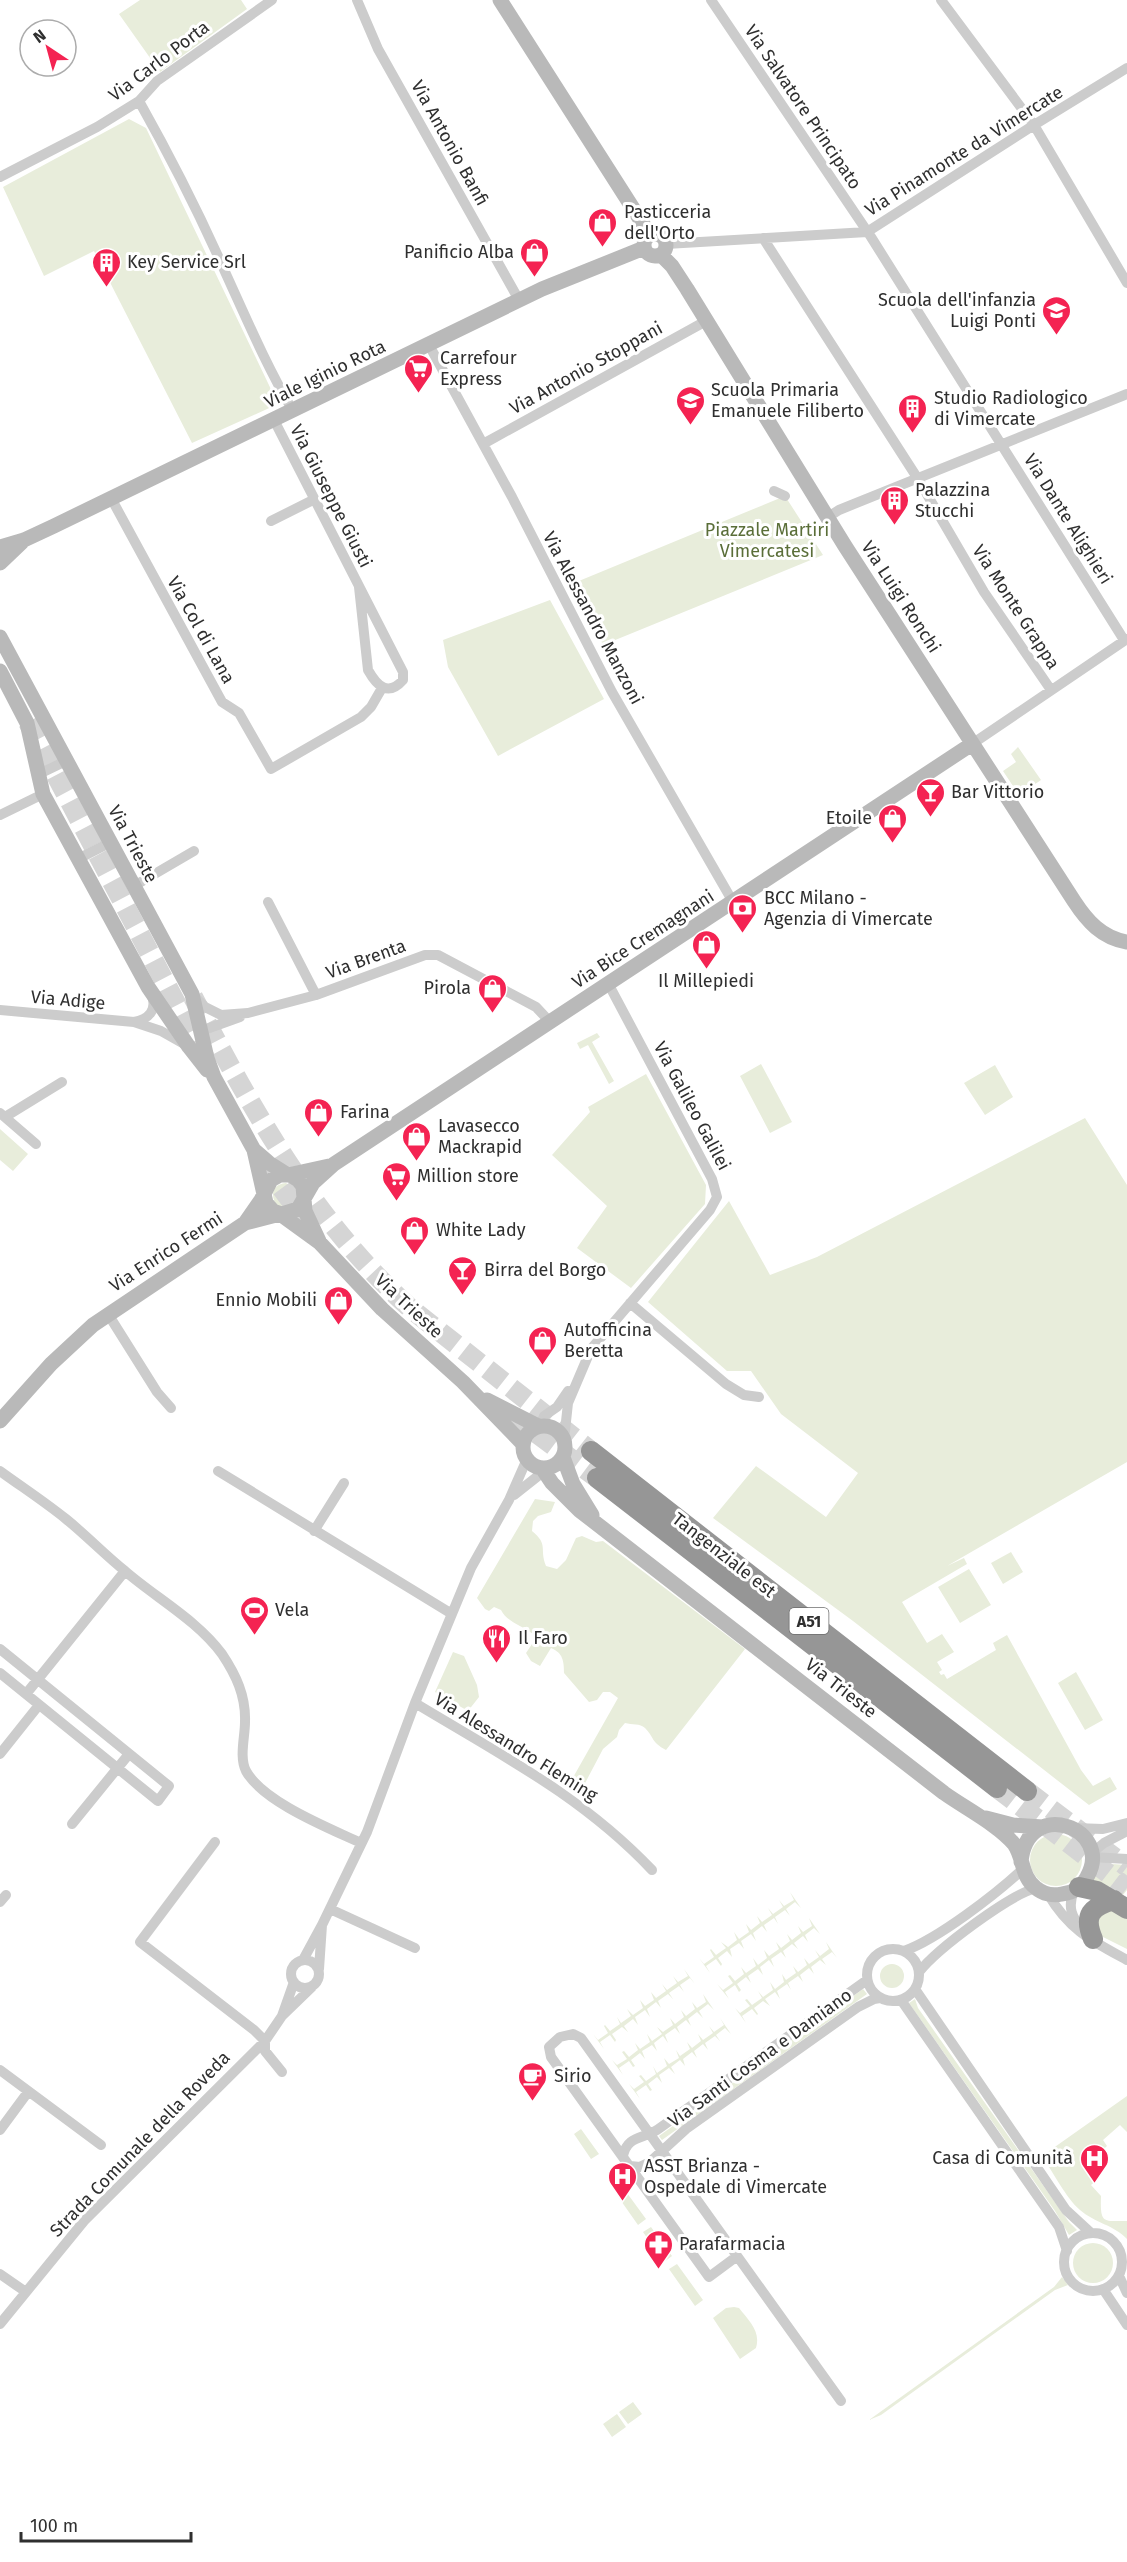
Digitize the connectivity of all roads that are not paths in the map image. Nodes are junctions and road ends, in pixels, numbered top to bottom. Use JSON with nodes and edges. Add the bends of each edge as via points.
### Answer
{"nodes":[{"id":1,"x":272,"y":0,"type":"edge"},
{"id":2,"x":357,"y":0,"type":"edge"},
{"id":3,"x":500,"y":0,"type":"edge"},
{"id":4,"x":711,"y":0,"type":"edge"},
{"id":5,"x":941,"y":0,"type":"edge"},
{"id":6,"x":1127,"y":68,"type":"edge"},
{"id":7,"x":139,"y":101,"type":"junction"},
{"id":8,"x":1034,"y":124,"type":"junction"},
{"id":9,"x":0,"y":177,"type":"edge"},
{"id":10,"x":867,"y":232,"type":"junction"},
{"id":11,"x":763,"y":238,"type":"junction"},
{"id":12,"x":647,"y":242,"type":"junction"},
{"id":13,"x":664,"y":249,"type":"junction"},
{"id":14,"x":1127,"y":283,"type":"edge"},
{"id":15,"x":519,"y":300,"type":"junction"},
{"id":16,"x":706,"y":321,"type":"junction"},
{"id":17,"x":429,"y":345,"type":"junction"},
{"id":18,"x":1127,"y":394,"type":"edge"},
{"id":19,"x":293,"y":411,"type":"junction"},
{"id":20,"x":274,"y":420,"type":"junction"},
{"id":21,"x":483,"y":444,"type":"junction"},
{"id":22,"x":1002,"y":445,"type":"junction"},
{"id":23,"x":918,"y":479,"type":"junction"},
{"id":24,"x":774,"y":491,"type":"dead end"},
{"id":25,"x":785,"y":496,"type":"dead end"},
{"id":26,"x":111,"y":498,"type":"junction"},
{"id":27,"x":313,"y":500,"type":"junction"},
{"id":28,"x":826,"y":519,"type":"junction"},
{"id":29,"x":272,"y":521,"type":"dead end"},
{"id":30,"x":24,"y":540,"type":"junction"},
{"id":31,"x":0,"y":547,"type":"edge"},
{"id":32,"x":0,"y":563,"type":"edge"},
{"id":33,"x":359,"y":587,"type":"junction"},
{"id":34,"x":0,"y":637,"type":"edge"},
{"id":35,"x":1126,"y":640,"type":"edge"},
{"id":36,"x":0,"y":671,"type":"edge"},
{"id":37,"x":382,"y":688,"type":"junction"},
{"id":38,"x":1051,"y":690,"type":"junction"},
{"id":39,"x":972,"y":744,"type":"junction"},
{"id":40,"x":66,"y":762,"type":"junction"},
{"id":41,"x":39,"y":774,"type":"junction"},
{"id":42,"x":43,"y":794,"type":"junction"},
{"id":43,"x":0,"y":815,"type":"edge"},
{"id":44,"x":111,"y":842,"type":"junction"},
{"id":45,"x":194,"y":851,"type":"dead end"},
{"id":46,"x":78,"y":859,"type":"junction"},
{"id":47,"x":134,"y":886,"type":"junction"},
{"id":48,"x":268,"y":902,"type":"dead end"},
{"id":49,"x":733,"y":902,"type":"junction"},
{"id":50,"x":1127,"y":942,"type":"edge"},
{"id":51,"x":609,"y":985,"type":"junction"},
{"id":52,"x":148,"y":987,"type":"junction"},
{"id":53,"x":192,"y":994,"type":"junction"},
{"id":54,"x":316,"y":995,"type":"junction"},
{"id":55,"x":0,"y":1010,"type":"edge"},
{"id":56,"x":248,"y":1013,"type":"junction"},
{"id":57,"x":134,"y":1022,"type":"junction"},
{"id":58,"x":551,"y":1023,"type":"junction"},
{"id":59,"x":201,"y":1031,"type":"junction"},
{"id":60,"x":189,"y":1047,"type":"junction"},
{"id":61,"x":214,"y":1077,"type":"junction"},
{"id":62,"x":62,"y":1082,"type":"dead end"},
{"id":63,"x":2,"y":1115,"type":"edge"},
{"id":64,"x":36,"y":1144,"type":"dead end"},
{"id":65,"x":254,"y":1150,"type":"junction"},
{"id":66,"x":334,"y":1164,"type":"junction"},
{"id":67,"x":288,"y":1175,"type":"junction"},
{"id":68,"x":264,"y":1192,"type":"junction"},
{"id":69,"x":304,"y":1198,"type":"junction"},
{"id":70,"x":280,"y":1214,"type":"junction"},
{"id":71,"x":245,"y":1223,"type":"junction"},
{"id":72,"x":320,"y":1243,"type":"junction"},
{"id":73,"x":630,"y":1303,"type":"junction"},
{"id":74,"x":108,"y":1314,"type":"junction"},
{"id":75,"x":576,"y":1382,"type":"junction"},
{"id":76,"x":474,"y":1393,"type":"junction"},
{"id":77,"x":759,"y":1398,"type":"dead end"},
{"id":78,"x":171,"y":1408,"type":"dead end"},
{"id":79,"x":0,"y":1421,"type":"edge"},
{"id":80,"x":539,"y":1426,"type":"junction"},
{"id":81,"x":564,"y":1440,"type":"junction"},
{"id":82,"x":523,"y":1444,"type":"junction"},
{"id":83,"x":591,"y":1451,"type":"tunnel mouth"},
{"id":84,"x":563,"y":1457,"type":"junction"},
{"id":85,"x":527,"y":1459,"type":"junction"},
{"id":86,"x":542,"y":1468,"type":"junction"},
{"id":87,"x":0,"y":1471,"type":"edge"},
{"id":88,"x":218,"y":1472,"type":"dead end"},
{"id":89,"x":597,"y":1478,"type":"tunnel mouth"},
{"id":90,"x":344,"y":1483,"type":"dead end"},
{"id":91,"x":510,"y":1500,"type":"junction"},
{"id":92,"x":596,"y":1522,"type":"junction"},
{"id":93,"x":314,"y":1531,"type":"junction"},
{"id":94,"x":125,"y":1572,"type":"junction"},
{"id":95,"x":452,"y":1614,"type":"junction"},
{"id":96,"x":0,"y":1648,"type":"edge"},
{"id":97,"x":0,"y":1673,"type":"edge"},
{"id":98,"x":38,"y":1680,"type":"junction"},
{"id":99,"x":26,"y":1694,"type":"junction"},
{"id":100,"x":415,"y":1703,"type":"junction"},
{"id":101,"x":39,"y":1705,"type":"junction"},
{"id":102,"x":0,"y":1754,"type":"edge"},
{"id":103,"x":129,"y":1754,"type":"junction"},
{"id":104,"x":117,"y":1768,"type":"junction"},
{"id":105,"x":997,"y":1788,"type":"tunnel mouth"},
{"id":106,"x":1027,"y":1791,"type":"tunnel mouth"},
{"id":107,"x":978,"y":1816,"type":"junction"},
{"id":108,"x":1127,"y":1823,"type":"edge"},
{"id":109,"x":72,"y":1824,"type":"dead end"},
{"id":110,"x":1043,"y":1827,"type":"junction"},
{"id":111,"x":1073,"y":1828,"type":"junction"},
{"id":112,"x":1127,"y":1831,"type":"edge"},
{"id":113,"x":215,"y":1842,"type":"dead end"},
{"id":114,"x":361,"y":1843,"type":"junction"},
{"id":115,"x":1092,"y":1855,"type":"junction"},
{"id":116,"x":1127,"y":1859,"type":"edge"},
{"id":117,"x":1022,"y":1866,"type":"junction"},
{"id":118,"x":651,"y":1870,"type":"dead end"},
{"id":119,"x":1076,"y":1889,"type":"junction"},
{"id":120,"x":1042,"y":1891,"type":"junction"},
{"id":121,"x":1121,"y":1904,"type":"edge"},
{"id":122,"x":330,"y":1909,"type":"junction"},
{"id":123,"x":322,"y":1925,"type":"junction"},
{"id":124,"x":1097,"y":1943,"type":"junction"},
{"id":125,"x":415,"y":1948,"type":"dead end"},
{"id":126,"x":904,"y":1951,"type":"junction"},
{"id":127,"x":303,"y":1960,"type":"junction"},
{"id":128,"x":1127,"y":1960,"type":"edge"},
{"id":129,"x":318,"y":1968,"type":"junction"},
{"id":130,"x":919,"y":1972,"type":"junction"},
{"id":131,"x":867,"y":1980,"type":"junction"},
{"id":132,"x":294,"y":1982,"type":"junction"},
{"id":133,"x":314,"y":1985,"type":"junction"},
{"id":134,"x":915,"y":1989,"type":"junction"},
{"id":135,"x":880,"y":1998,"type":"junction"},
{"id":136,"x":901,"y":2000,"type":"junction"},
{"id":137,"x":282,"y":2016,"type":"junction"},
{"id":138,"x":265,"y":2041,"type":"junction"},
{"id":139,"x":0,"y":2070,"type":"edge"},
{"id":140,"x":282,"y":2072,"type":"dead end"},
{"id":141,"x":28,"y":2092,"type":"junction"},
{"id":142,"x":0,"y":2130,"type":"edge"},
{"id":143,"x":649,"y":2135,"type":"junction"},
{"id":144,"x":101,"y":2145,"type":"dead end"},
{"id":145,"x":662,"y":2152,"type":"junction"},
{"id":146,"x":622,"y":2156,"type":"junction"},
{"id":147,"x":630,"y":2166,"type":"junction"},
{"id":148,"x":1091,"y":2233,"type":"junction"},
{"id":149,"x":1067,"y":2251,"type":"junction"},
{"id":150,"x":736,"y":2258,"type":"junction"},
{"id":151,"x":0,"y":2274,"type":"edge"},
{"id":152,"x":1119,"y":2276,"type":"junction"},
{"id":153,"x":1103,"y":2289,"type":"junction"},
{"id":154,"x":26,"y":2292,"type":"junction"},
{"id":155,"x":1127,"y":2293,"type":"edge"},
{"id":156,"x":0,"y":2324,"type":"edge"},
{"id":157,"x":1127,"y":2325,"type":"edge"},
{"id":158,"x":841,"y":2401,"type":"dead end"}],
"edges":[{"from":1,"to":7,"type":"street","name":"Via Carlo Porta","via":[[157,81]]},
{"from":2,"to":15,"type":"street","name":"Via Antonio Banfi","via":[[378,49]]},
{"from":3,"to":12,"type":"street"},
{"from":4,"to":10,"type":"street","name":"Via Salvatore Principato"},
{"from":5,"to":8,"type":"street"},
{"from":6,"to":8,"type":"street","name":"Via Pinamonte da Vimercate"},
{"from":7,"to":9,"type":"street","name":"Via Carlo Porta"},
{"from":7,"to":19,"type":"street"},
{"from":8,"to":10,"type":"street","name":"Via Pinamonte da Vimercate"},
{"from":8,"to":14,"type":"street"},
{"from":10,"to":11,"type":"street","name":"Via Pinamonte da Vimercate"},
{"from":10,"to":22,"type":"street","name":"Via Dante Alighieri"},
{"from":11,"to":13,"type":"street","name":"Via Pinamonte da Vimercate"},
{"from":11,"to":23,"type":"street","name":"Via Monte Grappa"},
{"from":12,"to":13,"type":"street","via":[[661,235]]},
{"from":12,"to":15,"type":"street","name":"Viale Iginio Rota"},
{"from":13,"to":16,"type":"street"},
{"from":15,"to":17,"type":"street","name":"Viale Iginio Rota"},
{"from":16,"to":21,"type":"street","name":"Via Antonio Stoppani"},
{"from":16,"to":28,"type":"street","name":"Via Luigi Ronchi"},
{"from":17,"to":19,"type":"street","name":"Viale Iginio Rota"},
{"from":17,"to":21,"type":"street","name":"Via Alessandro Manzoni"},
{"from":18,"to":22,"type":"street"},
{"from":19,"to":20,"type":"street","name":"Viale Iginio Rota"},
{"from":20,"to":26,"type":"street","name":"Viale Iginio Rota"},
{"from":20,"to":27,"type":"street","name":"Via Giuseppe Giusti"},
{"from":21,"to":49,"type":"street","name":"Via Alessandro Manzoni","via":[[617,701]]},
{"from":22,"to":23,"type":"street"},
{"from":22,"to":35,"type":"street","name":"Via Dante Alighieri"},
{"from":23,"to":28,"type":"street","via":[[839,510]]},
{"from":23,"to":38,"type":"street","name":"Via Monte Grappa","via":[[984,592]]},
{"from":24,"to":25,"type":"street"},
{"from":26,"to":30,"type":"street","name":"Viale Iginio Rota"},
{"from":26,"to":37,"type":"street","name":"Via Col di Lana","via":[[222,702],[239,713],[271,769],[361,717]]},
{"from":27,"to":29,"type":"street"},
{"from":27,"to":33,"type":"street","name":"Via Giuseppe Giusti"},
{"from":28,"to":39,"type":"street","name":"Via Luigi Ronchi"},
{"from":30,"to":31,"type":"street","name":"Viale Iginio Rota"},
{"from":30,"to":32,"type":"street","name":"Viale Iginio Rota"},
{"from":33,"to":37,"type":"street","name":"Via Giuseppe Giusti","via":[[368,670]]},
{"from":33,"to":37,"type":"street","name":"Via Giuseppe Giusti","via":[[403,672],[403,680],[397,686]]},
{"from":34,"to":40,"type":"street","name":"Via Trieste"},
{"from":35,"to":38,"type":"street"},
{"from":36,"to":41,"type":"street","name":"Via Trieste","via":[[27,723]]},
{"from":38,"to":39,"type":"street"},
{"from":39,"to":49,"type":"street","name":"Via Bice Cremagnani"},
{"from":39,"to":50,"type":"street","name":"Via Luigi Ronchi","via":[[1083,915],[1103,933]]},
{"from":40,"to":41,"type":"street"},
{"from":40,"to":44,"type":"street","name":"Via Trieste"},
{"from":41,"to":42,"type":"street","name":"Via Trieste"},
{"from":42,"to":43,"type":"street"},
{"from":42,"to":46,"type":"street","name":"Via Trieste"},
{"from":44,"to":46,"type":"street"},
{"from":44,"to":47,"type":"street","name":"Via Trieste"},
{"from":45,"to":47,"type":"street"},
{"from":46,"to":52,"type":"street","name":"Via Trieste"},
{"from":47,"to":53,"type":"street","name":"Via Trieste"},
{"from":48,"to":54,"type":"street"},
{"from":49,"to":51,"type":"street","name":"Via Bice Cremagnani"},
{"from":51,"to":58,"type":"street","name":"Via Bice Cremagnani"},
{"from":51,"to":73,"type":"street","name":"Via Galileo Galilei","via":[[717,1192],[713,1205]]},
{"from":52,"to":57,"type":"street","via":[[153,1011]]},
{"from":52,"to":60,"type":"street","name":"Via Trieste"},
{"from":53,"to":56,"type":"street","name":"Via Brenta","via":[[221,1015]]},
{"from":53,"to":59,"type":"street","name":"Via Trieste"},
{"from":54,"to":56,"type":"street","name":"Via Brenta"},
{"from":54,"to":58,"type":"street","name":"Via Brenta","via":[[424,955],[438,955],[536,1007]]},
{"from":55,"to":57,"type":"street","name":"Via Adige"},
{"from":56,"to":59,"type":"street","name":"Via Brenta"},
{"from":57,"to":60,"type":"street","name":"Via Adige"},
{"from":58,"to":66,"type":"street","name":"Via Bice Cremagnani"},
{"from":59,"to":61,"type":"street","name":"Via Trieste"},
{"from":60,"to":61,"type":"street","name":"Via Trieste"},
{"from":61,"to":65,"type":"street","name":"Via Trieste"},
{"from":62,"to":63,"type":"street"},
{"from":63,"to":64,"type":"street"},
{"from":65,"to":67,"type":"street","name":"Via Trieste"},
{"from":65,"to":68,"type":"street","name":"Via Trieste"},
{"from":66,"to":67,"type":"street","name":"Via Bice Cremagnani"},
{"from":66,"to":69,"type":"street","name":"Via Bice Cremagnani","via":[[313,1183]]},
{"from":67,"to":68,"type":"street","via":[[274,1177]]},
{"from":67,"to":69,"type":"street","via":[[300,1182]]},
{"from":68,"to":70,"type":"street","via":[[268,1207]]},
{"from":68,"to":71,"type":"street","name":"Via Enrico Fermi"},
{"from":69,"to":70,"type":"street","via":[[296,1210]]},
{"from":69,"to":72,"type":"street","name":"Via Trieste","via":[[305,1211]]},
{"from":70,"to":71,"type":"street","name":"Via Enrico Fermi"},
{"from":70,"to":72,"type":"street","name":"Via Trieste"},
{"from":71,"to":74,"type":"street","name":"Via Enrico Fermi"},
{"from":72,"to":76,"type":"street","name":"Via Trieste","via":[[382,1309]]},
{"from":73,"to":75,"type":"street","name":"Via Galileo Galilei","via":[[591,1349]]},
{"from":73,"to":77,"type":"street","via":[[726,1384],[744,1395]]},
{"from":74,"to":78,"type":"street","name":"Via Enrico Fermi"},
{"from":74,"to":79,"type":"street","name":"Via Enrico Fermi","via":[[65,1349]]},
{"from":75,"to":80,"type":"street","name":"Via Galileo Galilei"},
{"from":75,"to":81,"type":"street","name":"Via Galileo Galilei","via":[[568,1403]]},
{"from":76,"to":80,"type":"street","name":"Via Trieste"},
{"from":76,"to":82,"type":"street","name":"Via Trieste"},
{"from":80,"to":81,"type":"street","name":"Via Trieste","via":[[551,1426]]},
{"from":80,"to":82,"type":"street","via":[[530,1431]]},
{"from":81,"to":84,"type":"street","name":"Via Trieste"},
{"from":82,"to":85,"type":"street","name":"Via Trieste"},
{"from":83,"to":106,"type":"highway","name":"Tangenziale est","number":"A51"},
{"from":84,"to":86,"type":"street"},
{"from":84,"to":92,"type":"street","name":"Via Trieste","via":[[573,1484]]},
{"from":85,"to":86,"type":"street","name":"Via Trieste"},
{"from":85,"to":91,"type":"street","name":"Via Alessandro Fleming"},
{"from":86,"to":91,"type":"street","name":"Via Alessandro Fleming"},
{"from":86,"to":92,"type":"street","name":"Via Trieste","via":[[566,1499]]},
{"from":87,"to":94,"type":"street","via":[[67,1520]]},
{"from":88,"to":93,"type":"street"},
{"from":89,"to":105,"type":"highway","name":"Tangenziale est","number":"A51"},
{"from":90,"to":93,"type":"street"},
{"from":91,"to":95,"type":"street","name":"Via Alessandro Fleming","via":[[471,1568]]},
{"from":92,"to":107,"type":"street","name":"Via Trieste"},
{"from":93,"to":95,"type":"street"},
{"from":94,"to":98,"type":"street"},
{"from":94,"to":114,"type":"street","via":[[195,1626],[221,1653],[244,1697],[245,1770],[255,1783],[270,1797]]},
{"from":95,"to":100,"type":"street","name":"Via Alessandro Fleming"},
{"from":96,"to":98,"type":"street"},
{"from":97,"to":99,"type":"street"},
{"from":98,"to":99,"type":"street"},
{"from":98,"to":103,"type":"street"},
{"from":99,"to":101,"type":"street"},
{"from":100,"to":114,"type":"street","name":"Via Alessandro Fleming"},
{"from":100,"to":118,"type":"street","name":"Via Alessandro Fleming","via":[[563,1792],[628,1845]]},
{"from":101,"to":102,"type":"street"},
{"from":101,"to":104,"type":"street"},
{"from":103,"to":104,"type":"street"},
{"from":103,"to":104,"type":"street","via":[[169,1786],[158,1801]]},
{"from":104,"to":109,"type":"street"},
{"from":107,"to":110,"type":"street","name":"Via Trieste","via":[[1013,1825]]},
{"from":107,"to":117,"type":"street","name":"Via Trieste","via":[[1013,1844]]},
{"from":108,"to":111,"type":"street","via":[[1102,1829]]},
{"from":110,"to":111,"type":"street","name":"Via Trieste","via":[[1053,1824]]},
{"from":110,"to":117,"type":"street","via":[[1027,1841]]},
{"from":111,"to":115,"type":"street","via":[[1082,1834]]},
{"from":112,"to":115,"type":"street","via":[[1104,1843]]},
{"from":113,"to":138,"type":"street","via":[[140,1942],[227,2007]]},
{"from":114,"to":122,"type":"street","name":"Strada Comunale della Roveda"},
{"from":115,"to":116,"type":"street"},
{"from":115,"to":119,"type":"street","via":[[1090,1872]]},
{"from":117,"to":120,"type":"street","name":"Via Trieste"},
{"from":117,"to":126,"type":"street","name":"Via Santi Cosma e Damiano","via":[[1008,1882],[922,1944]]},
{"from":119,"to":120,"type":"street","via":[[1057,1895]]},
{"from":119,"to":121,"type":"highway","via":[[1097,1891]]},
{"from":119,"to":124,"type":"street","name":"Via Trieste","via":[[1070,1900],[1073,1916]]},
{"from":120,"to":124,"type":"street","name":"Via Trieste","via":[[1068,1923]]},
{"from":120,"to":130,"type":"street","via":[[1013,1898],[935,1954]]},
{"from":121,"to":124,"type":"highway","via":[[1096,1908],[1090,1914],[1088,1925]]},
{"from":122,"to":123,"type":"street","name":"Strada Comunale della Roveda"},
{"from":122,"to":125,"type":"street"},
{"from":123,"to":127,"type":"street","name":"Strada Comunale della Roveda"},
{"from":123,"to":129,"type":"street","name":"Strada Comunale della Roveda"},
{"from":124,"to":128,"type":"street","name":"Via Trieste"},
{"from":126,"to":130,"type":"street"},
{"from":126,"to":131,"type":"street","name":"Via Santi Cosma e Damiano","via":[[880,1952],[869,1963]]},
{"from":127,"to":129,"type":"street"},
{"from":127,"to":132,"type":"street","name":"Strada Comunale della Roveda","via":[[292,1968]]},
{"from":129,"to":133,"type":"street","name":"Strada Comunale della Roveda","via":[[319,1977]]},
{"from":130,"to":134,"type":"street"},
{"from":131,"to":135,"type":"street","name":"Via Santi Cosma e Damiano"},
{"from":131,"to":143,"type":"street","name":"Via Santi Cosma e Damiano"},
{"from":132,"to":133,"type":"street","via":[[301,1987]]},
{"from":132,"to":137,"type":"street","name":"Strada Comunale della Roveda"},
{"from":133,"to":137,"type":"street","name":"Strada Comunale della Roveda"},
{"from":134,"to":136,"type":"street"},
{"from":134,"to":148,"type":"street","via":[[1066,2210]]},
{"from":135,"to":136,"type":"street","name":"Via Santi Cosma e Damiano"},
{"from":135,"to":145,"type":"street","name":"Via Santi Cosma e Damiano","via":[[858,2007],[686,2129]]},
{"from":136,"to":149,"type":"street","via":[[1059,2227]]},
{"from":137,"to":138,"type":"street","name":"Strada Comunale della Roveda"},
{"from":138,"to":140,"type":"street","via":[[265,2051]]},
{"from":138,"to":154,"type":"street","name":"Strada Comunale della Roveda","via":[[84,2221]]},
{"from":139,"to":141,"type":"street"},
{"from":141,"to":142,"type":"street"},
{"from":141,"to":144,"type":"street"},
{"from":143,"to":145,"type":"street","name":"Via Santi Cosma e Damiano"},
{"from":143,"to":146,"type":"street","name":"Via Santi Cosma e Damiano","via":[[632,2139]]},
{"from":143,"to":146,"type":"street","name":"Via Santi Cosma e Damiano","via":[[580,2038],[573,2034],[555,2040],[549,2047],[550,2057]]},
{"from":145,"to":147,"type":"street","name":"Via Santi Cosma e Damiano","via":[[644,2165]]},
{"from":145,"to":150,"type":"street","name":"Via Santi Cosma e Damiano"},
{"from":146,"to":147,"type":"street","name":"Via Santi Cosma e Damiano"},
{"from":147,"to":150,"type":"street","name":"Via Santi Cosma e Damiano","via":[[709,2277]]},
{"from":148,"to":149,"type":"street","via":[[1076,2239]]},
{"from":148,"to":152,"type":"street","via":[[1107,2237],[1118,2247],[1122,2258]]},
{"from":149,"to":153,"type":"street","via":[[1065,2266],[1073,2283],[1088,2290]]},
{"from":150,"to":158,"type":"street","name":"Via Santi Cosma e Damiano"},
{"from":151,"to":154,"type":"street"},
{"from":152,"to":153,"type":"street"},
{"from":152,"to":155,"type":"street"},
{"from":153,"to":157,"type":"street"},
{"from":154,"to":156,"type":"street","name":"Strada Comunale della Roveda"}]}
